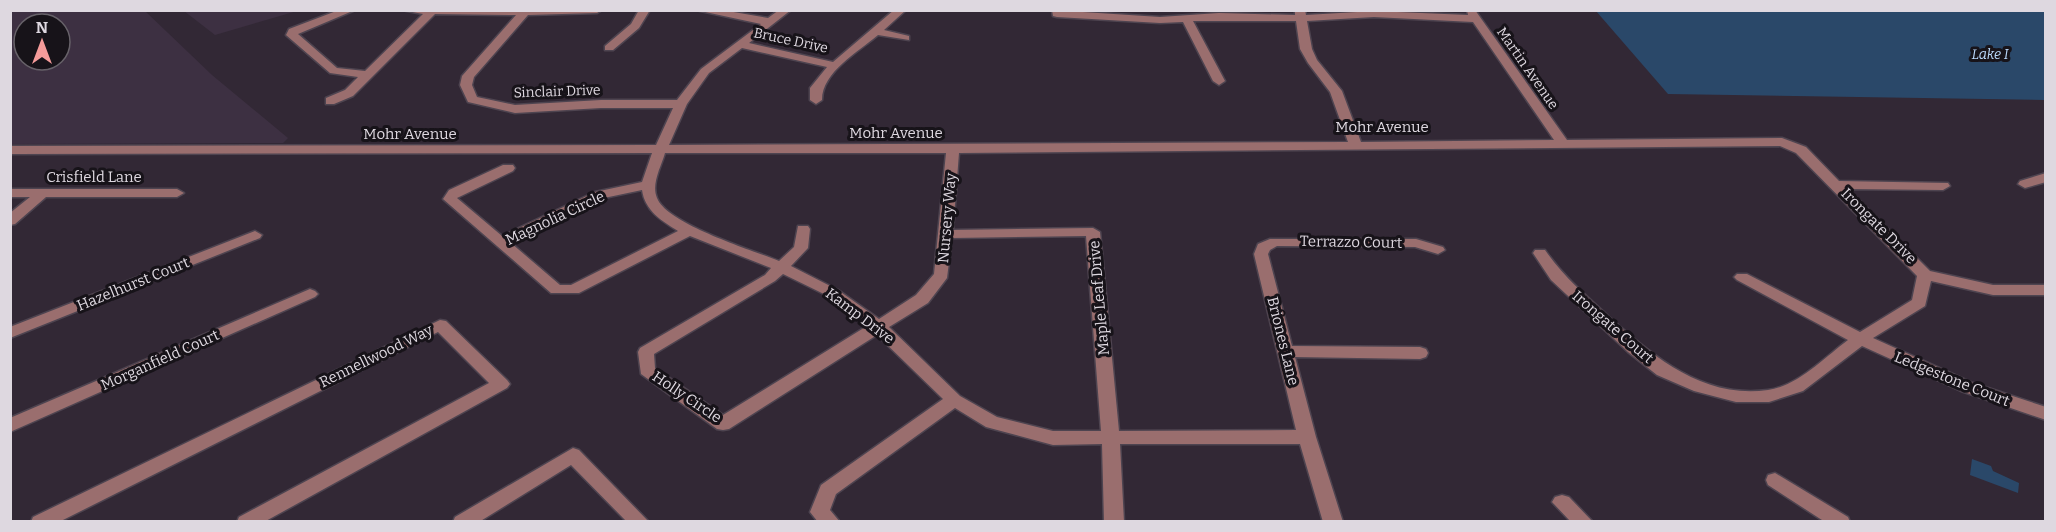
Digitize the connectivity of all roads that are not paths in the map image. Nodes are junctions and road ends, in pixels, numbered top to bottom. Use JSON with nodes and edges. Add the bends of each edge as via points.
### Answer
{"nodes":[{"id":1,"x":350,"y":10,"type":"edge"},
{"id":2,"x":407,"y":10,"type":"edge"},
{"id":3,"x":597,"y":10,"type":"edge"},
{"id":4,"x":645,"y":10,"type":"edge"},
{"id":5,"x":701,"y":10,"type":"edge"},
{"id":6,"x":786,"y":10,"type":"edge"},
{"id":7,"x":901,"y":10,"type":"edge"},
{"id":8,"x":431,"y":12,"type":"junction"},
{"id":9,"x":471,"y":12,"type":"edge"},
{"id":10,"x":1057,"y":12,"type":"edge"},
{"id":11,"x":524,"y":13,"type":"junction"},
{"id":12,"x":1300,"y":14,"type":"edge"},
{"id":13,"x":1472,"y":15,"type":"edge"},
{"id":14,"x":1187,"y":19,"type":"junction"},
{"id":15,"x":770,"y":22,"type":"junction"},
{"id":16,"x":878,"y":32,"type":"junction"},
{"id":17,"x":905,"y":38,"type":"dead end"},
{"id":18,"x":739,"y":44,"type":"junction"},
{"id":19,"x":609,"y":48,"type":"dead end"},
{"id":20,"x":836,"y":66,"type":"junction"},
{"id":21,"x":368,"y":75,"type":"junction"},
{"id":22,"x":1219,"y":81,"type":"dead end"},
{"id":23,"x":816,"y":100,"type":"dead end"},
{"id":24,"x":330,"y":102,"type":"dead end"},
{"id":25,"x":681,"y":104,"type":"junction"},
{"id":26,"x":1562,"y":142,"type":"junction"},
{"id":27,"x":1782,"y":142,"type":"joint"},
{"id":28,"x":1355,"y":144,"type":"junction"},
{"id":29,"x":953,"y":149,"type":"junction"},
{"id":30,"x":10,"y":150,"type":"edge"},
{"id":31,"x":660,"y":150,"type":"junction"},
{"id":32,"x":508,"y":168,"type":"dead end"},
{"id":33,"x":2046,"y":177,"type":"edge"},
{"id":34,"x":2025,"y":184,"type":"dead end"},
{"id":35,"x":648,"y":185,"type":"junction"},
{"id":36,"x":1838,"y":185,"type":"junction"},
{"id":37,"x":1943,"y":186,"type":"dead end"},
{"id":38,"x":10,"y":193,"type":"edge"},
{"id":39,"x":43,"y":193,"type":"junction"},
{"id":40,"x":177,"y":193,"type":"dead end"},
{"id":41,"x":10,"y":221,"type":"edge"},
{"id":42,"x":803,"y":229,"type":"dead end"},
{"id":43,"x":689,"y":231,"type":"junction"},
{"id":44,"x":255,"y":234,"type":"dead end"},
{"id":45,"x":946,"y":234,"type":"junction"},
{"id":46,"x":500,"y":243,"type":"junction"},
{"id":47,"x":1263,"y":246,"type":"joint"},
{"id":48,"x":1438,"y":250,"type":"dead end"},
{"id":49,"x":1540,"y":253,"type":"dead end"},
{"id":50,"x":782,"y":267,"type":"junction"},
{"id":51,"x":1925,"y":275,"type":"junction"},
{"id":52,"x":1742,"y":277,"type":"dead end"},
{"id":53,"x":2046,"y":290,"type":"edge"},
{"id":54,"x":310,"y":294,"type":"dead end"},
{"id":55,"x":878,"y":326,"type":"junction"},
{"id":56,"x":10,"y":333,"type":"edge"},
{"id":57,"x":1860,"y":339,"type":"junction"},
{"id":58,"x":1287,"y":351,"type":"junction"},
{"id":59,"x":1420,"y":353,"type":"dead end"},
{"id":60,"x":954,"y":400,"type":"junction"},
{"id":61,"x":2046,"y":414,"type":"edge"},
{"id":62,"x":10,"y":426,"type":"edge"},
{"id":63,"x":1307,"y":437,"type":"junction"},
{"id":64,"x":1111,"y":439,"type":"junction"},
{"id":65,"x":1775,"y":480,"type":"dead end"},
{"id":66,"x":1562,"y":502,"type":"dead end"},
{"id":67,"x":40,"y":522,"type":"edge"},
{"id":68,"x":246,"y":522,"type":"edge"},
{"id":69,"x":462,"y":522,"type":"edge"},
{"id":70,"x":640,"y":522,"type":"edge"},
{"id":71,"x":831,"y":522,"type":"edge"},
{"id":72,"x":1114,"y":522,"type":"edge"},
{"id":73,"x":1333,"y":522,"type":"edge"},
{"id":74,"x":1584,"y":522,"type":"edge"},
{"id":75,"x":1841,"y":522,"type":"edge"}],
"edges":[{"from":1,"to":21,"type":"street","via":[[301,26],[292,35],[334,71]]},
{"from":2,"to":8,"type":"street"},
{"from":3,"to":11,"type":"street"},
{"from":4,"to":19,"type":"street","via":[[635,26]]},
{"from":5,"to":15,"type":"street"},
{"from":6,"to":15,"type":"street"},
{"from":7,"to":16,"type":"street"},
{"from":8,"to":9,"type":"street"},
{"from":8,"to":21,"type":"street"},
{"from":9,"to":11,"type":"street"},
{"from":10,"to":14,"type":"street"},
{"from":11,"to":25,"type":"street","name":"Sinclair Drive","via":[[468,76],[466,85],[472,99],[515,109]]},
{"from":12,"to":13,"type":"street"},
{"from":12,"to":14,"type":"street"},
{"from":12,"to":28,"type":"street","via":[[1311,61],[1336,91]]},
{"from":13,"to":26,"type":"street","name":"Martin Avenue"},
{"from":14,"to":22,"type":"street"},
{"from":15,"to":18,"type":"street"},
{"from":16,"to":17,"type":"street"},
{"from":16,"to":20,"type":"street"},
{"from":18,"to":20,"type":"street","name":"Bruce Drive"},
{"from":18,"to":25,"type":"street","via":[[705,71]]},
{"from":20,"to":23,"type":"street","via":[[816,88]]},
{"from":21,"to":24,"type":"street","via":[[349,93]]},
{"from":25,"to":31,"type":"street"},
{"from":26,"to":27,"type":"street","name":"Mohr Avenue"},
{"from":26,"to":28,"type":"street","name":"Mohr Avenue"},
{"from":27,"to":36,"type":"street","name":"Irongate Drive","via":[[1801,150]]},
{"from":28,"to":29,"type":"street","name":"Mohr Avenue"},
{"from":29,"to":31,"type":"street","name":"Mohr Avenue"},
{"from":29,"to":45,"type":"street","name":"Nursery Way"},
{"from":30,"to":31,"type":"street","name":"Mohr Avenue"},
{"from":31,"to":35,"type":"street"},
{"from":32,"to":46,"type":"street","via":[[454,193],[450,199]]},
{"from":33,"to":34,"type":"street"},
{"from":35,"to":43,"type":"street","name":"Kamp Drive","via":[[650,199],[661,214]]},
{"from":35,"to":46,"type":"street","name":"Magnolia Circle","via":[[600,195]]},
{"from":36,"to":37,"type":"street"},
{"from":36,"to":51,"type":"street","name":"Irongate Drive"},
{"from":38,"to":39,"type":"street","name":"Crisfield Lane"},
{"from":39,"to":40,"type":"street","name":"Crisfield Lane"},
{"from":39,"to":41,"type":"street"},
{"from":42,"to":50,"type":"street","via":[[801,248]]},
{"from":43,"to":46,"type":"street","name":"Magnolia Circle","via":[[565,292],[556,290]]},
{"from":43,"to":50,"type":"street","name":"Kamp Drive"},
{"from":44,"to":56,"type":"street","name":"Hazelhurst Court"},
{"from":45,"to":55,"type":"street","name":"Nursery Way","via":[[942,275],[922,299]]},
{"from":45,"to":64,"type":"street","name":"Maple Leaf Drive","via":[[1093,232]]},
{"from":47,"to":48,"type":"street","name":"Terrazzo Court","via":[[1275,242],[1416,243]]},
{"from":47,"to":58,"type":"street","name":"Briones Lane","via":[[1261,254]]},
{"from":49,"to":57,"type":"street","name":"Irongate Court","via":[[1556,277],[1634,348],[1664,371],[1694,385],[1736,396],[1769,396],[1797,387]]},
{"from":50,"to":55,"type":"street","name":"Kamp Drive","via":[[833,293]]},
{"from":50,"to":55,"type":"street","name":"Holly Circle","via":[[646,352],[647,370],[723,424]]},
{"from":51,"to":53,"type":"street","via":[[1993,290]]},
{"from":51,"to":57,"type":"street","name":"Irongate Drive","via":[[1919,302]]},
{"from":52,"to":57,"type":"street","name":"Ledgestone Court"},
{"from":54,"to":62,"type":"street","name":"Morganfield Court"},
{"from":55,"to":60,"type":"street","name":"Kamp Drive"},
{"from":57,"to":61,"type":"street","name":"Ledgestone Court","via":[[1934,375],[2005,403]]},
{"from":58,"to":59,"type":"street"},
{"from":58,"to":63,"type":"street","name":"Briones Lane"},
{"from":60,"to":64,"type":"street","name":"Kamp Drive","via":[[992,422],[1053,438]]},
{"from":60,"to":71,"type":"street","via":[[828,490],[820,512]]},
{"from":63,"to":64,"type":"street","name":"Kamp Drive"},
{"from":63,"to":73,"type":"street","name":"Briones Lane"},
{"from":64,"to":72,"type":"street"},
{"from":65,"to":75,"type":"street"},
{"from":66,"to":74,"type":"street"},
{"from":67,"to":68,"type":"street","name":"Rennellwood Way","via":[[440,325],[501,384]]},
{"from":69,"to":70,"type":"street","via":[[573,455]]}]}
